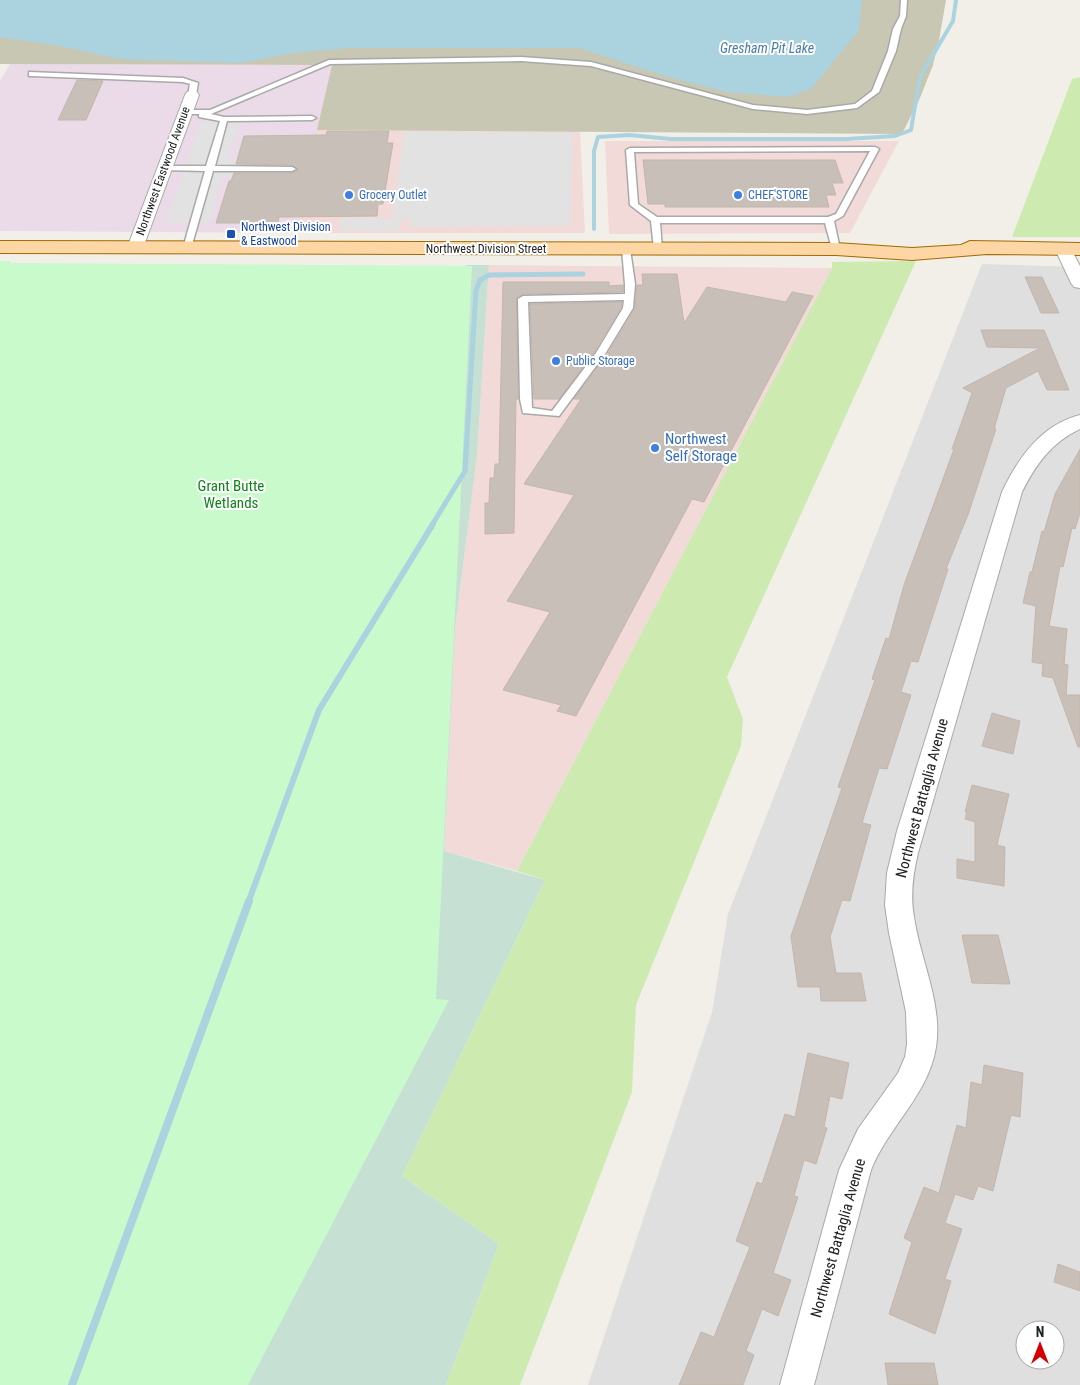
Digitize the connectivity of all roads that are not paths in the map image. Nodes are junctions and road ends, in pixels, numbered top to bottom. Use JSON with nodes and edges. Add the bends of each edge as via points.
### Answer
{"nodes":[{"id":1,"x":904,"y":0,"type":"edge"},
{"id":2,"x":32,"y":74,"type":"dead end"},
{"id":3,"x":192,"y":95,"type":"joint"},
{"id":4,"x":185,"y":112,"type":"junction"},
{"id":5,"x":312,"y":118,"type":"dead end"},
{"id":6,"x":224,"y":119,"type":"junction"},
{"id":7,"x":164,"y":168,"type":"junction"},
{"id":8,"x":210,"y":168,"type":"junction"},
{"id":9,"x":292,"y":169,"type":"dead end"},
{"id":10,"x":655,"y":220,"type":"junction"},
{"id":11,"x":829,"y":220,"type":"junction"},
{"id":12,"x":0,"y":247,"type":"edge"},
{"id":13,"x":135,"y":248,"type":"junction"},
{"id":14,"x":187,"y":248,"type":"junction"},
{"id":15,"x":626,"y":249,"type":"junction"},
{"id":16,"x":658,"y":249,"type":"junction"},
{"id":17,"x":836,"y":249,"type":"junction"},
{"id":18,"x":1072,"y":249,"type":"edge"},
{"id":19,"x":1080,"y":283,"type":"edge"},
{"id":20,"x":629,"y":297,"type":"junction"},
{"id":21,"x":1066,"y":422,"type":"edge"},
{"id":22,"x":797,"y":1385,"type":"edge"}],
"edges":[{"from":1,"to":4,"type":"lane","via":[[903,16],[892,51],[875,92],[857,106],[807,112],[753,107],[591,64],[521,59],[328,62],[211,112]]},
{"from":2,"to":3,"type":"lane","via":[[183,80],[194,83]]},
{"from":3,"to":4,"type":"street","name":"Northwest Eastwood Avenue"},
{"from":4,"to":6,"type":"lane"},
{"from":4,"to":7,"type":"street","name":"Northwest Eastwood Avenue"},
{"from":5,"to":6,"type":"lane"},
{"from":6,"to":8,"type":"lane"},
{"from":7,"to":8,"type":"lane"},
{"from":7,"to":13,"type":"street","name":"Northwest Eastwood Avenue"},
{"from":8,"to":9,"type":"lane"},
{"from":8,"to":14,"type":"lane"},
{"from":10,"to":11,"type":"lane"},
{"from":10,"to":11,"type":"lane","via":[[634,205],[630,150],[875,149],[839,216]]},
{"from":10,"to":16,"type":"lane"},
{"from":11,"to":17,"type":"lane"},
{"from":12,"to":13,"type":"main road","name":"Northwest Division Street"},
{"from":13,"to":14,"type":"main road","name":"Northwest Division Street"},
{"from":14,"to":15,"type":"main road","name":"Northwest Division Street"},
{"from":15,"to":16,"type":"main road","name":"Northwest Division Street"},
{"from":15,"to":20,"type":"lane"},
{"from":16,"to":17,"type":"main road","name":"Northwest Division Street"},
{"from":17,"to":18,"type":"main road","name":"Northwest Division Street","via":[[881,254],[943,254],[987,248]]},
{"from":18,"to":19,"type":"street"},
{"from":20,"to":20,"type":"lane","via":[[628,308],[600,354],[555,414],[527,411],[523,299]]},
{"from":21,"to":22,"type":"street","name":"Northwest Battaglia Avenue","via":[[1035,451],[1012,492],[910,831],[898,879],[900,916],[920,1010],[922,1045],[900,1096],[870,1138],[854,1170]]}]}
